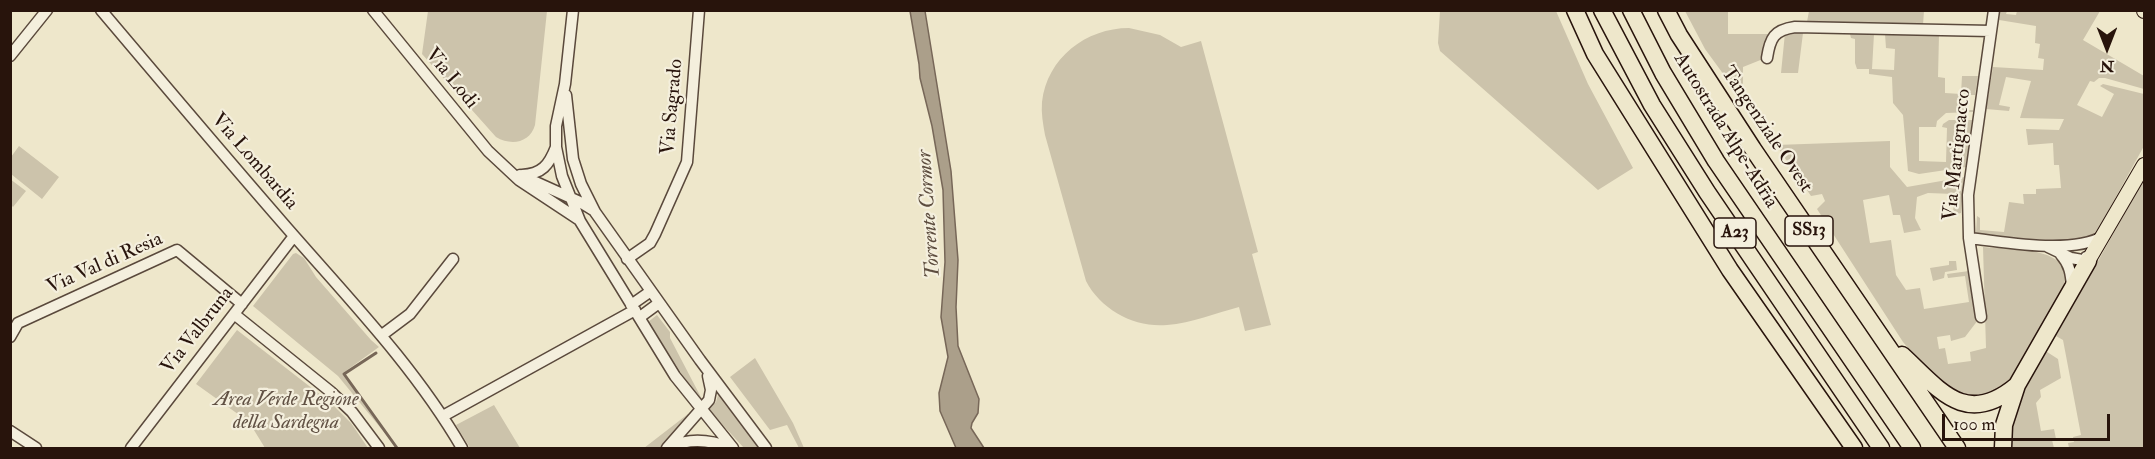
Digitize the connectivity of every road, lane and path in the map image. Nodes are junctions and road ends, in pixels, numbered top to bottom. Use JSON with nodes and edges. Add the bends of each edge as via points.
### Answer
{"nodes":[{"id":1,"x":47,"y":10,"type":"edge"},
{"id":2,"x":101,"y":10,"type":"edge"},
{"id":3,"x":373,"y":10,"type":"edge"},
{"id":4,"x":573,"y":10,"type":"edge"},
{"id":5,"x":699,"y":10,"type":"edge"},
{"id":6,"x":1575,"y":10,"type":"edge"},
{"id":7,"x":1602,"y":10,"type":"edge"},
{"id":8,"x":1631,"y":10,"type":"edge"},
{"id":9,"x":1666,"y":10,"type":"edge"},
{"id":10,"x":1994,"y":10,"type":"edge"},
{"id":11,"x":1991,"y":31,"type":"junction"},
{"id":12,"x":10,"y":56,"type":"edge"},
{"id":13,"x":1767,"y":58,"type":"dead end"},
{"id":14,"x":565,"y":84,"type":"junction"},
{"id":15,"x":556,"y":147,"type":"junction"},
{"id":16,"x":2145,"y":165,"type":"edge"},
{"id":17,"x":505,"y":166,"type":"junction"},
{"id":18,"x":520,"y":175,"type":"junction"},
{"id":19,"x":570,"y":197,"type":"junction"},
{"id":20,"x":595,"y":212,"type":"junction"},
{"id":21,"x":580,"y":221,"type":"junction"},
{"id":22,"x":294,"y":236,"type":"junction"},
{"id":23,"x":2104,"y":236,"type":"junction"},
{"id":24,"x":1969,"y":238,"type":"junction"},
{"id":25,"x":2079,"y":245,"type":"junction"},
{"id":26,"x":2047,"y":247,"type":"junction"},
{"id":27,"x":2061,"y":254,"type":"junction"},
{"id":28,"x":453,"y":259,"type":"dead end"},
{"id":29,"x":627,"y":259,"type":"junction"},
{"id":30,"x":2088,"y":261,"type":"junction"},
{"id":31,"x":2072,"y":290,"type":"junction"},
{"id":32,"x":655,"y":297,"type":"junction"},
{"id":33,"x":242,"y":304,"type":"junction"},
{"id":34,"x":635,"y":311,"type":"junction"},
{"id":35,"x":234,"y":314,"type":"junction"},
{"id":36,"x":1981,"y":317,"type":"dead end"},
{"id":37,"x":382,"y":335,"type":"junction"},
{"id":38,"x":1882,"y":336,"type":"junction"},
{"id":39,"x":10,"y":337,"type":"edge"},
{"id":40,"x":700,"y":360,"type":"junction"},
{"id":41,"x":2017,"y":385,"type":"junction"},
{"id":42,"x":702,"y":410,"type":"junction"},
{"id":43,"x":443,"y":416,"type":"junction"},
{"id":44,"x":10,"y":431,"type":"edge"},
{"id":45,"x":36,"y":448,"type":"edge"},
{"id":46,"x":131,"y":448,"type":"edge"},
{"id":47,"x":379,"y":448,"type":"edge"},
{"id":48,"x":462,"y":448,"type":"edge"},
{"id":49,"x":667,"y":448,"type":"edge"},
{"id":50,"x":732,"y":448,"type":"edge"},
{"id":51,"x":766,"y":448,"type":"edge"},
{"id":52,"x":1854,"y":448,"type":"edge"},
{"id":53,"x":1881,"y":448,"type":"edge"},
{"id":54,"x":1912,"y":448,"type":"edge"},
{"id":55,"x":1957,"y":448,"type":"edge"},
{"id":56,"x":2002,"y":448,"type":"edge"}],
"edges":[{"from":1,"to":12,"type":"street"},
{"from":2,"to":22,"type":"street","name":"Via Lombardia"},
{"from":3,"to":17,"type":"street","name":"Via Lodi","via":[[467,127]]},
{"from":4,"to":14,"type":"street"},
{"from":5,"to":29,"type":"street","name":"Via Sagrado","via":[[687,162],[650,243]]},
{"from":6,"to":52,"type":"highway","via":[[1595,54],[1730,270]]},
{"from":7,"to":53,"type":"highway","number":"A23","via":[[1652,105],[1707,192]]},
{"from":8,"to":54,"type":"highway","name":"Autostrada Alpe-Adria","number":"A23","via":[[1663,74],[1716,161]]},
{"from":9,"to":38,"type":"highway","name":"Tangenziale Ovest","number":"SS13","via":[[1753,149]]},
{"from":10,"to":11,"type":"street","name":"Via Martignacco"},
{"from":11,"to":13,"type":"street","via":[[1795,27],[1772,38]]},
{"from":11,"to":24,"type":"street","name":"Via Martignacco","via":[[1968,195]]},
{"from":14,"to":15,"type":"street"},
{"from":14,"to":20,"type":"street","via":[[573,159]]},
{"from":15,"to":18,"type":"street","via":[[542,170]]},
{"from":15,"to":19,"type":"street"},
{"from":16,"to":23,"type":"main road"},
{"from":17,"to":18,"type":"street","name":"Via Lodi"},
{"from":17,"to":21,"type":"street","name":"Via Lodi"},
{"from":18,"to":19,"type":"street","name":"Via Lodi"},
{"from":19,"to":20,"type":"street","name":"Via Lodi"},
{"from":19,"to":21,"type":"street"},
{"from":20,"to":29,"type":"street"},
{"from":21,"to":34,"type":"street"},
{"from":22,"to":33,"type":"street","name":"Via Valbruna"},
{"from":22,"to":37,"type":"street","name":"Via Lombardia"},
{"from":23,"to":25,"type":"street"},
{"from":23,"to":30,"type":"main road"},
{"from":24,"to":26,"type":"street"},
{"from":24,"to":36,"type":"street","name":"Via Martignacco"},
{"from":25,"to":26,"type":"street"},
{"from":25,"to":30,"type":"street"},
{"from":26,"to":27,"type":"street"},
{"from":27,"to":30,"type":"street"},
{"from":27,"to":31,"type":"street","via":[[2068,263]]},
{"from":28,"to":37,"type":"street","via":[[410,314]]},
{"from":29,"to":32,"type":"street"},
{"from":30,"to":31,"type":"highway"},
{"from":31,"to":41,"type":"highway"},
{"from":32,"to":34,"type":"street"},
{"from":32,"to":40,"type":"street"},
{"from":33,"to":35,"type":"street","name":"Via Valbruna"},
{"from":33,"to":39,"type":"street","name":"Via Val di Resia","via":[[177,250],[18,323]]},
{"from":34,"to":42,"type":"street","via":[[675,376]]},
{"from":34,"to":43,"type":"street"},
{"from":35,"to":46,"type":"street","name":"Via Valbruna"},
{"from":35,"to":47,"type":"street","via":[[331,392]]},
{"from":37,"to":43,"type":"street","name":"Via Lombardia"},
{"from":38,"to":41,"type":"highway","via":[[1936,388],[1960,401],[1991,403]]},
{"from":38,"to":55,"type":"highway","name":"Tangenziale Ovest","number":"SS13"},
{"from":40,"to":42,"type":"street","via":[[711,390]]},
{"from":40,"to":51,"type":"street"},
{"from":41,"to":56,"type":"highway","via":[[2004,425]]},
{"from":42,"to":49,"type":"street"},
{"from":42,"to":50,"type":"street"},
{"from":43,"to":48,"type":"street","name":"Via Lombardia"},
{"from":44,"to":45,"type":"street"},
{"from":49,"to":50,"type":"street","via":[[698,440]]}]}
